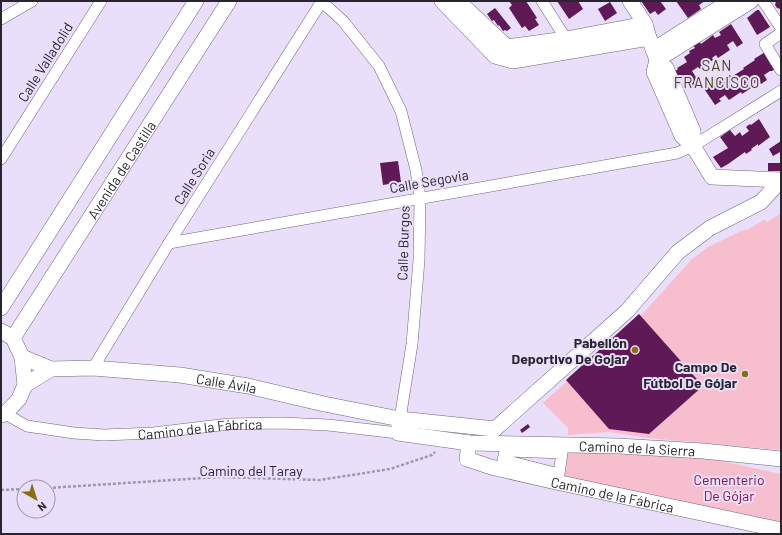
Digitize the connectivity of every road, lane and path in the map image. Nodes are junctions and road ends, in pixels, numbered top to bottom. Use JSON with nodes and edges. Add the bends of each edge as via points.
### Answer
{"nodes":[{"id":1,"x":32,"y":1,"type":"edge"},
{"id":2,"x":101,"y":1,"type":"edge"},
{"id":3,"x":196,"y":1,"type":"edge"},
{"id":4,"x":229,"y":1,"type":"edge"},
{"id":5,"x":322,"y":1,"type":"edge"},
{"id":6,"x":442,"y":1,"type":"edge"},
{"id":7,"x":458,"y":1,"type":"edge"},
{"id":8,"x":542,"y":1,"type":"edge"},
{"id":9,"x":630,"y":1,"type":"edge"},
{"id":10,"x":730,"y":1,"type":"edge"},
{"id":11,"x":751,"y":1,"type":"edge"},
{"id":12,"x":763,"y":1,"type":"edge"},
{"id":13,"x":1,"y":19,"type":"edge"},
{"id":14,"x":781,"y":28,"type":"edge"},
{"id":15,"x":781,"y":33,"type":"edge"},
{"id":16,"x":651,"y":43,"type":"junction"},
{"id":17,"x":567,"y":45,"type":"junction"},
{"id":18,"x":781,"y":70,"type":"edge"},
{"id":19,"x":781,"y":91,"type":"edge"},
{"id":20,"x":693,"y":146,"type":"junction"},
{"id":21,"x":1,"y":159,"type":"edge"},
{"id":22,"x":777,"y":180,"type":"edge"},
{"id":23,"x":420,"y":198,"type":"junction"},
{"id":24,"x":169,"y":243,"type":"junction"},
{"id":25,"x":1,"y":308,"type":"edge"},
{"id":26,"x":7,"y":335,"type":"edge"},
{"id":27,"x":22,"y":357,"type":"junction"},
{"id":28,"x":93,"y":368,"type":"junction"},
{"id":29,"x":51,"y":369,"type":"junction"},
{"id":30,"x":25,"y":385,"type":"junction"},
{"id":31,"x":3,"y":415,"type":"edge"},
{"id":32,"x":399,"y":426,"type":"junction"},
{"id":33,"x":495,"y":428,"type":"junction"},
{"id":34,"x":441,"y":439,"type":"junction"},
{"id":35,"x":469,"y":443,"type":"junction"},
{"id":36,"x":493,"y":444,"type":"junction"},
{"id":37,"x":562,"y":452,"type":"joint"},
{"id":38,"x":781,"y":459,"type":"edge"},
{"id":39,"x":492,"y":467,"type":"junction"},
{"id":40,"x":56,"y":488,"type":"edge"},
{"id":41,"x":16,"y":489,"type":"edge"},
{"id":42,"x":1,"y":490,"type":"edge"},
{"id":43,"x":781,"y":530,"type":"edge"}],
"edges":[{"from":1,"to":13,"type":"street"},
{"from":2,"to":21,"type":"street","name":"Calle Valladolid"},
{"from":3,"to":25,"type":"street","name":"Avenida de Castilla"},
{"from":4,"to":26,"type":"street","name":"Avenida de Castilla"},
{"from":5,"to":23,"type":"street","name":"Calle Burgos","via":[[343,21],[379,66],[401,111],[416,170]]},
{"from":5,"to":24,"type":"street","name":"Calle Soria"},
{"from":6,"to":17,"type":"street","via":[[495,56],[513,61]]},
{"from":7,"to":17,"type":"street","via":[[507,47]]},
{"from":8,"to":17,"type":"street"},
{"from":9,"to":16,"type":"street"},
{"from":10,"to":16,"type":"street"},
{"from":11,"to":16,"type":"street"},
{"from":12,"to":14,"type":"street"},
{"from":15,"to":18,"type":"street","via":[[764,44]]},
{"from":16,"to":17,"type":"street"},
{"from":16,"to":20,"type":"street","via":[[654,72],[682,136]]},
{"from":19,"to":20,"type":"street","name":"Calle Segovia"},
{"from":20,"to":22,"type":"street","via":[[712,177]]},
{"from":20,"to":23,"type":"street","name":"Calle Segovia","via":[[677,153]]},
{"from":22,"to":33,"type":"street","via":[[773,189],[761,202],[710,228],[678,252],[627,311]]},
{"from":23,"to":24,"type":"street","name":"Calle Segovia"},
{"from":23,"to":32,"type":"street","name":"Calle Burgos","via":[[419,260],[412,344]]},
{"from":24,"to":28,"type":"street","name":"Calle Soria"},
{"from":26,"to":27,"type":"street"},
{"from":27,"to":29,"type":"street","name":"Calle Ávila"},
{"from":27,"to":30,"type":"street"},
{"from":28,"to":29,"type":"street","name":"Calle Ávila"},
{"from":28,"to":32,"type":"street","name":"Calle Ávila","via":[[180,375],[248,386],[324,404]]},
{"from":29,"to":30,"type":"street"},
{"from":30,"to":31,"type":"street","via":[[19,399]]},
{"from":31,"to":32,"type":"street","name":"Camino de la Fábrica","via":[[27,426],[104,435],[153,433],[229,424]]},
{"from":32,"to":33,"type":"street","name":"Camino de la Fábrica"},
{"from":32,"to":34,"type":"street","name":"Camino de la Fábrica"},
{"from":33,"to":36,"type":"street"},
{"from":34,"to":35,"type":"street","name":"Camino de la Fábrica"},
{"from":34,"to":40,"type":"path","name":"Camino del Taray","via":[[439,448],[432,455],[390,469],[320,480],[219,478]]},
{"from":35,"to":36,"type":"street","name":"Camino de la Sierra"},
{"from":35,"to":39,"type":"street","name":"Camino de la Fábrica","via":[[467,460]]},
{"from":36,"to":38,"type":"street","name":"Camino de la Sierra","via":[[618,446]]},
{"from":36,"to":39,"type":"street"},
{"from":37,"to":37,"type":"street","via":[[559,474],[503,460],[505,451]]},
{"from":39,"to":43,"type":"street","name":"Camino de la Fábrica"},
{"from":41,"to":42,"type":"path"}]}
